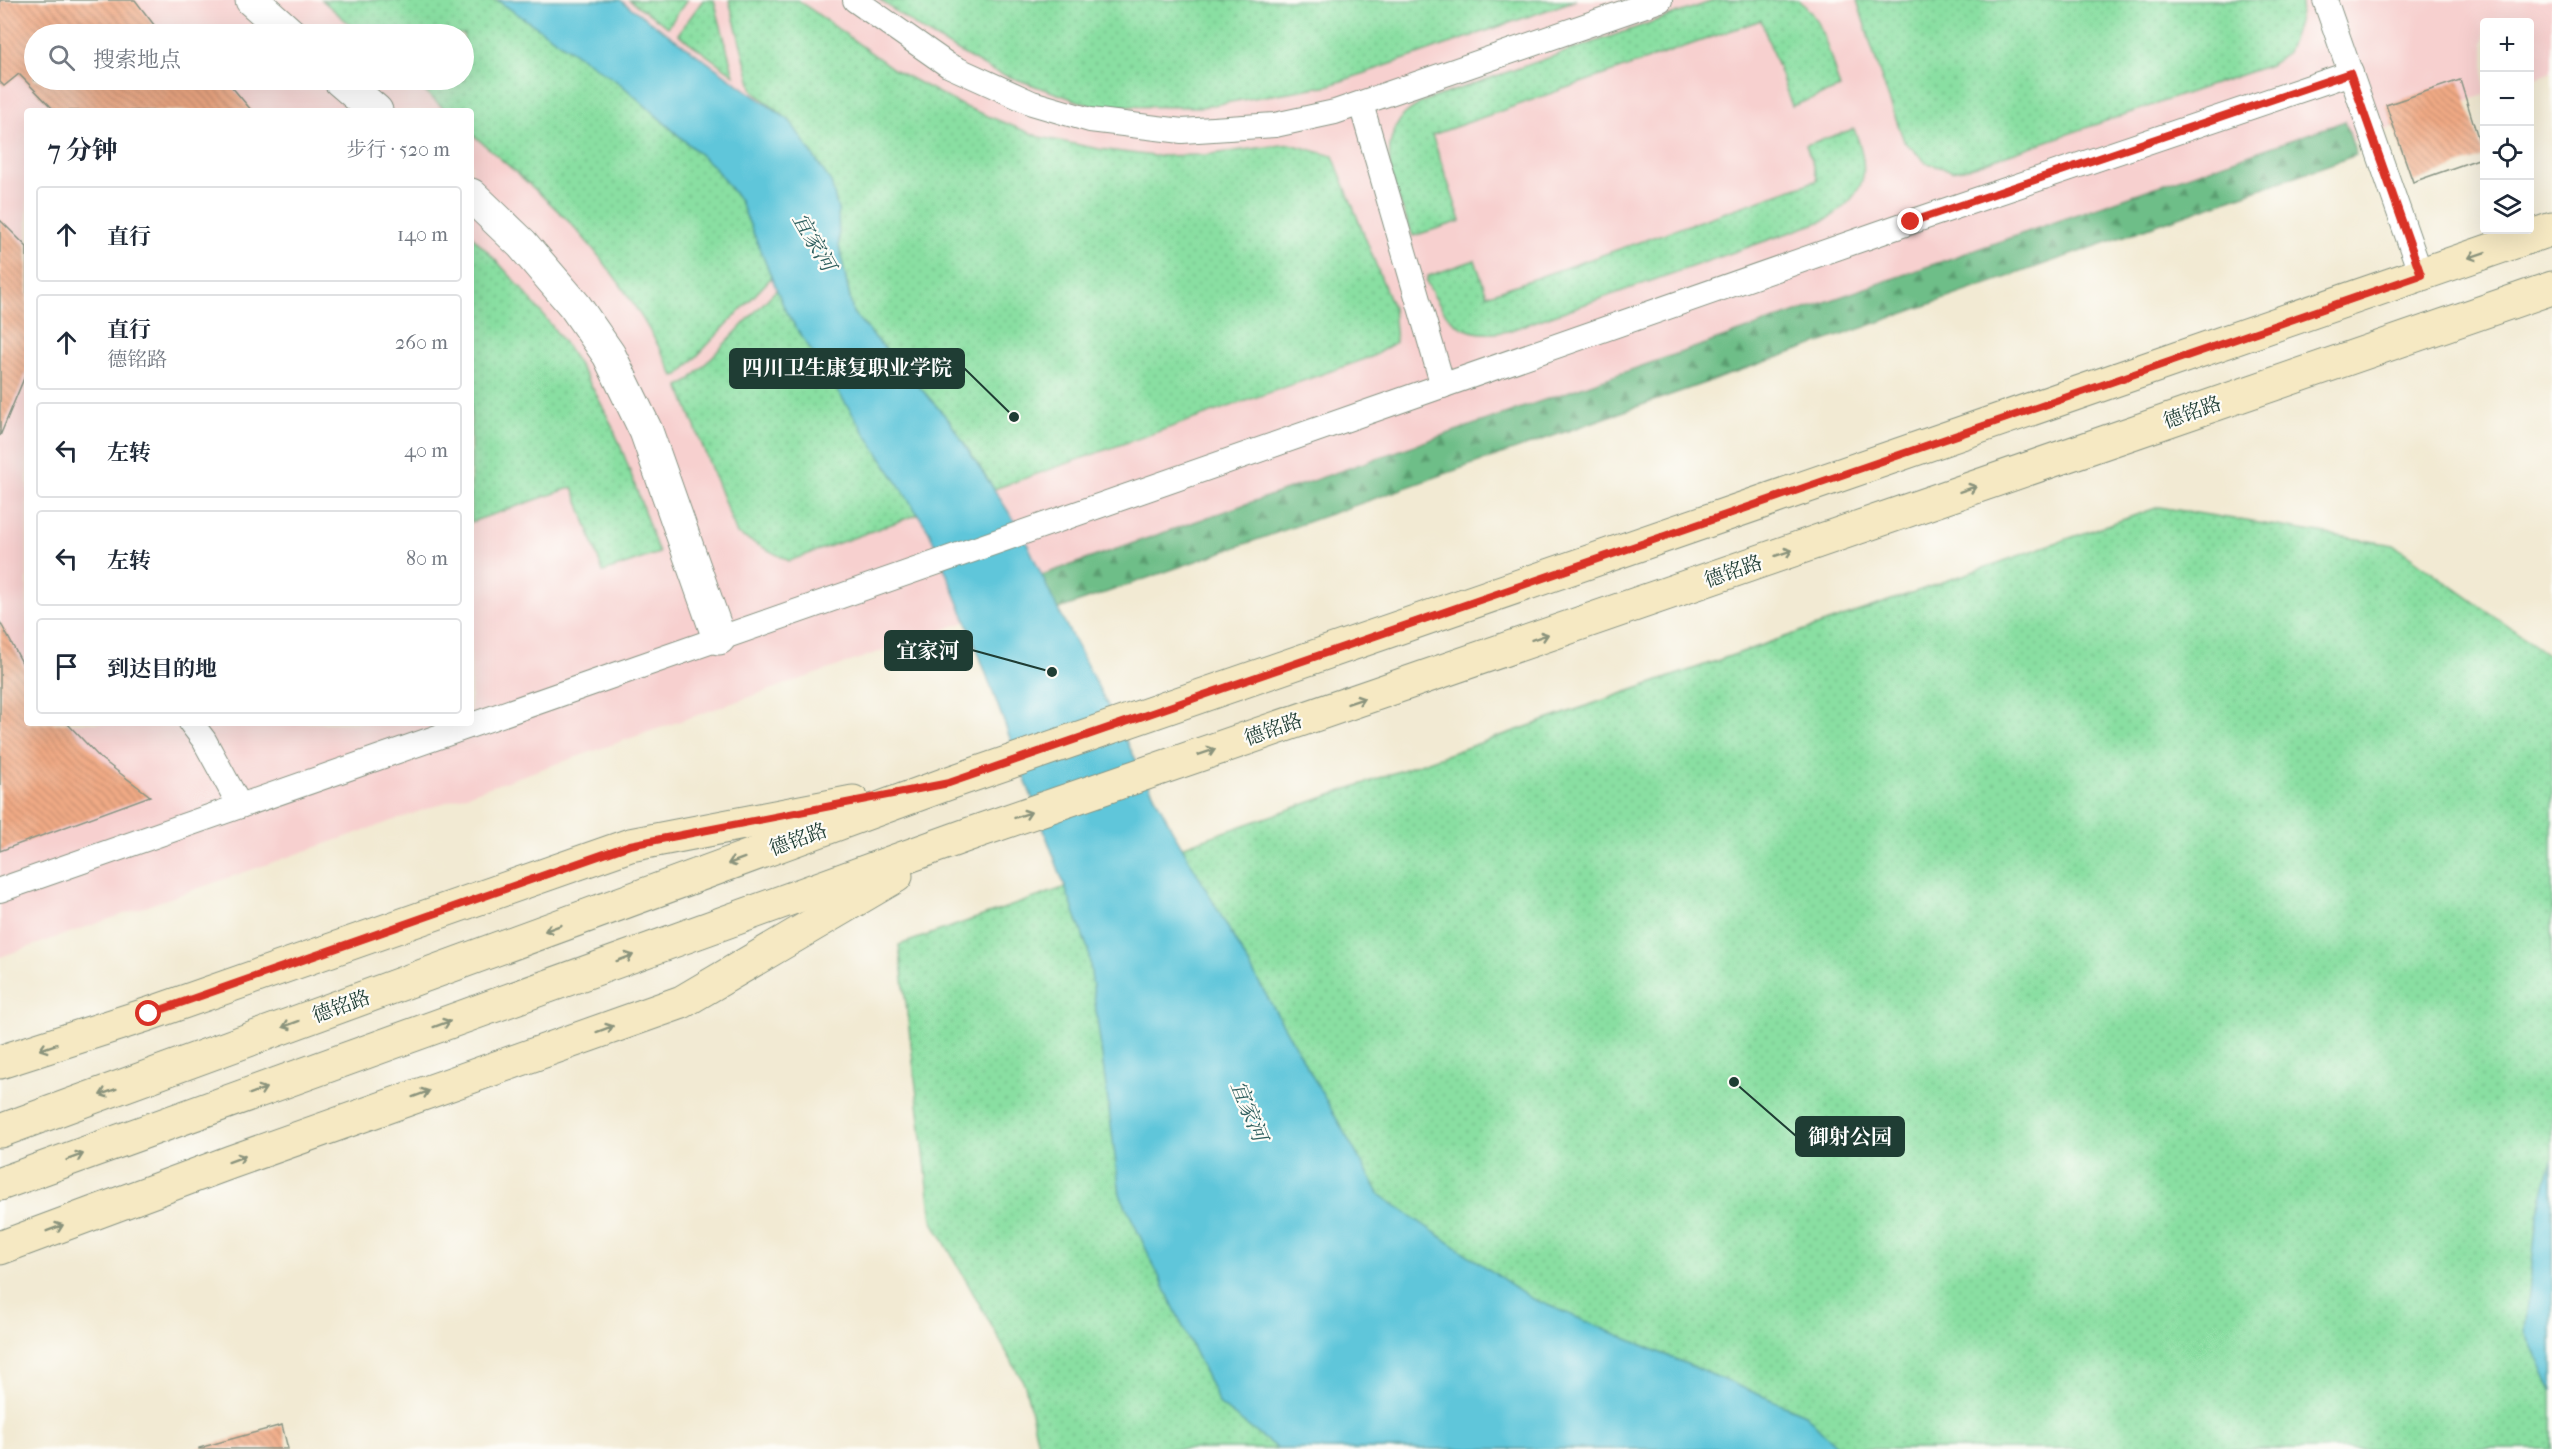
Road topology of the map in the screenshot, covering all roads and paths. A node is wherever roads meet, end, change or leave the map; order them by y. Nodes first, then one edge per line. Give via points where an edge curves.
1 (252, 0) edge
2 (855, 0) edge
3 (1660, 0) edge
4 (2325, 0) edge
5 (279, 24) edge
6 (2350, 73) junction
7 (352, 90) edge
8 (1360, 104) junction
9 (373, 108) edge
10 (474, 198) edge
11 (2552, 230) edge
12 (2421, 275) junction
13 (2552, 288) edge
14 (1443, 386) junction
15 (719, 638) junction
16 (474, 724) edge
17 (193, 726) edge
18 (468, 726) edge
19 (949, 783) junction
20 (240, 806) junction
21 (967, 835) junction
22 (0, 890) edge
23 (0, 1062) edge
24 (0, 1131) edge
25 (0, 1184) edge
26 (0, 1248) edge

1 - 5 street
2 - 8 lane via 975,79 1032,103 1090,120 1151,129 1212,131 1275,125
3 - 8 lane
4 - 6 lane
6 - 12 lane
6 - 14 lane
7 - 9 street
8 - 14 lane
10 - 15 street via 522,244 575,306 609,355 646,431
11 -> 12 street, 德铭路
12 - 19 street, 德铭路
21 -> 13 street, 德铭路
14 - 15 lane
15 - 16 lane
17 - 20 lane
18 - 20 lane
19 -> 23 street via 630,845 149,1014
19 -> 24 street, 德铭路
20 - 22 lane
25 -> 21 street, 德铭路
26 -> 21 street via 682,1002

